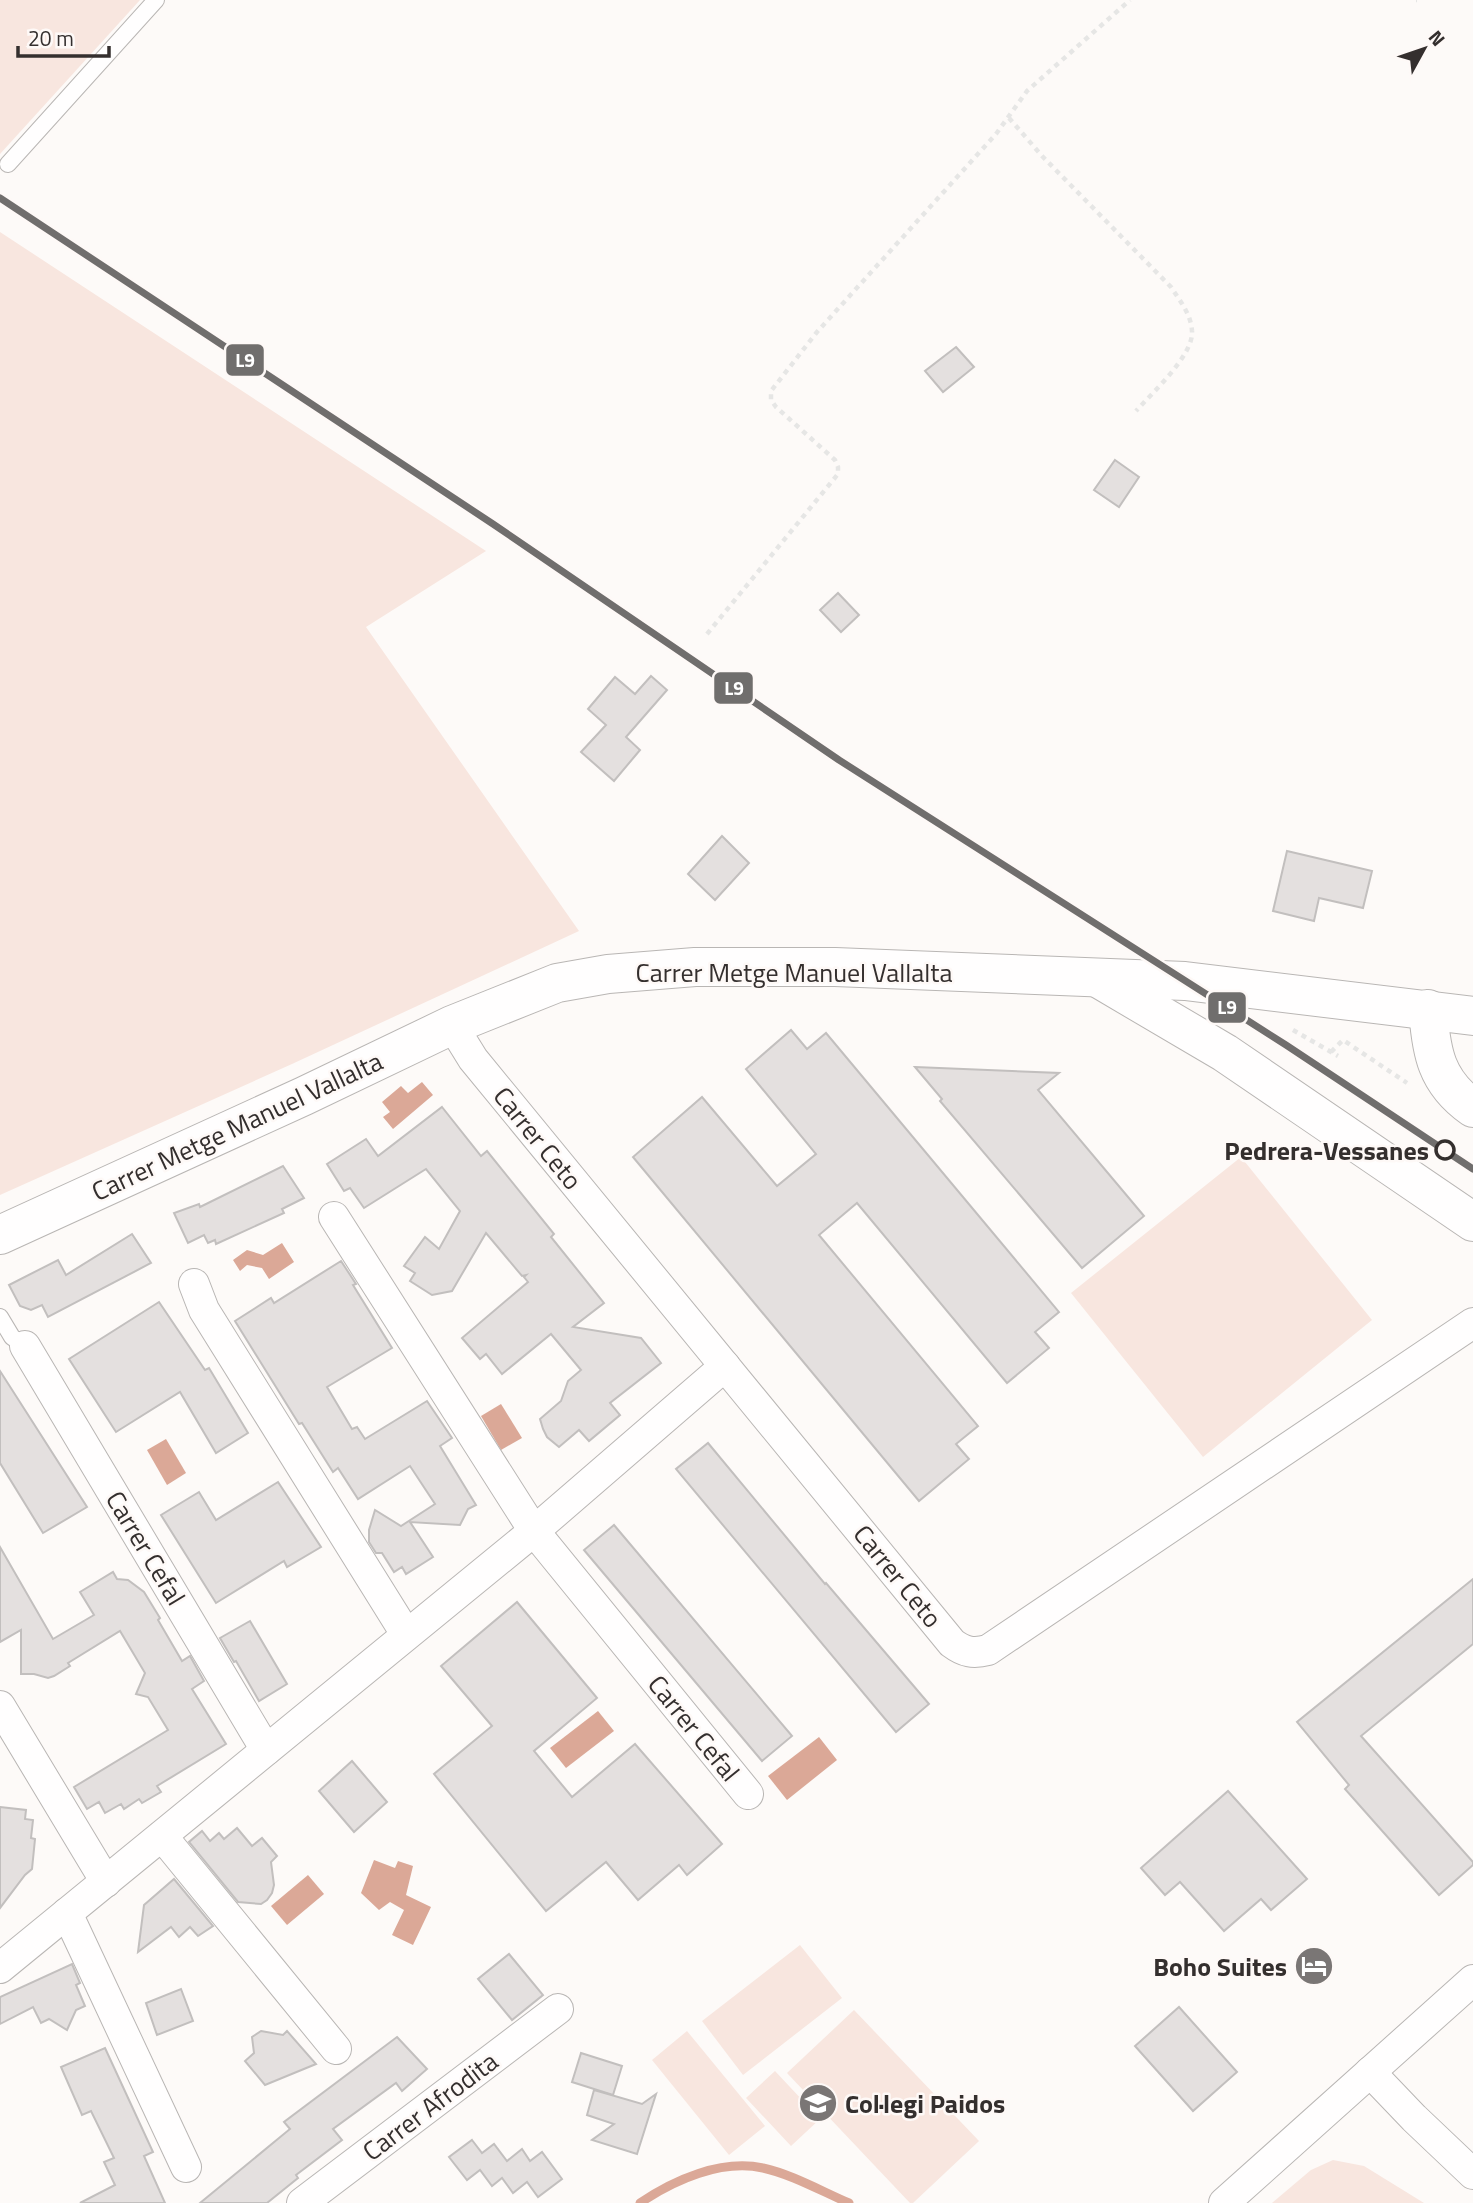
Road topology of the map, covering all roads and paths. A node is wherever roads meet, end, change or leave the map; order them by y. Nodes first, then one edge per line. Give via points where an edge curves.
1 (156, 0) edge
2 (1130, 0) edge
3 (1009, 118) junction
4 (8, 164) dead end
5 (1136, 411) dead end
6 (707, 634) dead end
7 (1099, 979) junction
8 (1429, 1009) junction
9 (1473, 1016) edge
10 (453, 1024) junction
11 (1293, 1030) dead end
12 (1331, 1052) junction
13 (1338, 1056) dead end
14 (1412, 1086) dead end
15 (1473, 1108) edge
16 (334, 1217) dead end
17 (1473, 1222) edge
18 (0, 1235) edge
19 (194, 1284) dead end
20 (0, 1317) edge
21 (1473, 1323) edge
22 (25, 1346) joint
23 (725, 1366) junction
24 (534, 1531) junction
25 (406, 1634) junction
26 (0, 1706) edge
27 (266, 1750) junction
28 (748, 1794) dead end
29 (162, 1836) junction
30 (106, 1882) junction
31 (66, 1913) junction
32 (0, 1968) edge
33 (1473, 1980) edge
34 (558, 2009) dead end
35 (337, 2049) dead end
36 (1370, 2072) junction
37 (186, 2166) dead end
38 (1473, 2174) edge
39 (302, 2203) edge
40 (1224, 2203) edge

1 - 4 lane
2 - 3 path via 1027,91
3 - 5 path via 1171,287 1188,312 1193,334 1188,349
3 - 6 path via 817,332 771,391 776,407 835,460 838,474
7 - 8 street, Carrer Metge Manuel Vallalta via 1185,981
7 - 10 street, Carrer Metge Manuel Vallalta via 835,967 645,970 557,983
7 - 17 street via 1225,1053
8 - 9 street, Carrer Metge Manuel Vallalta
8 - 15 street via 1437,1065 1459,1098
10 - 18 street, Carrer Metge Manuel Vallalta
10 - 23 street, Carrer Ceto via 472,1059
11 - 12 path
12 - 13 path
12 - 14 path via 1343,1040
16 - 24 street, Carrer Cefal
19 - 25 street via 204,1310
20 - 22 lane via 12,1337
21 - 23 street, Carrer Ceto via 980,1652 961,1650 952,1643
22 - 27 street, Carrer Cefal
23 - 24 street
24 - 25 street
24 - 28 street, Carrer Cefal
25 - 27 street
26 - 30 street
27 - 29 street
29 - 30 street
29 - 35 street
30 - 31 street
31 - 32 street
31 - 37 street
33 - 36 street
34 - 39 street, Carrer Afrodita
36 - 38 street
36 - 40 street

